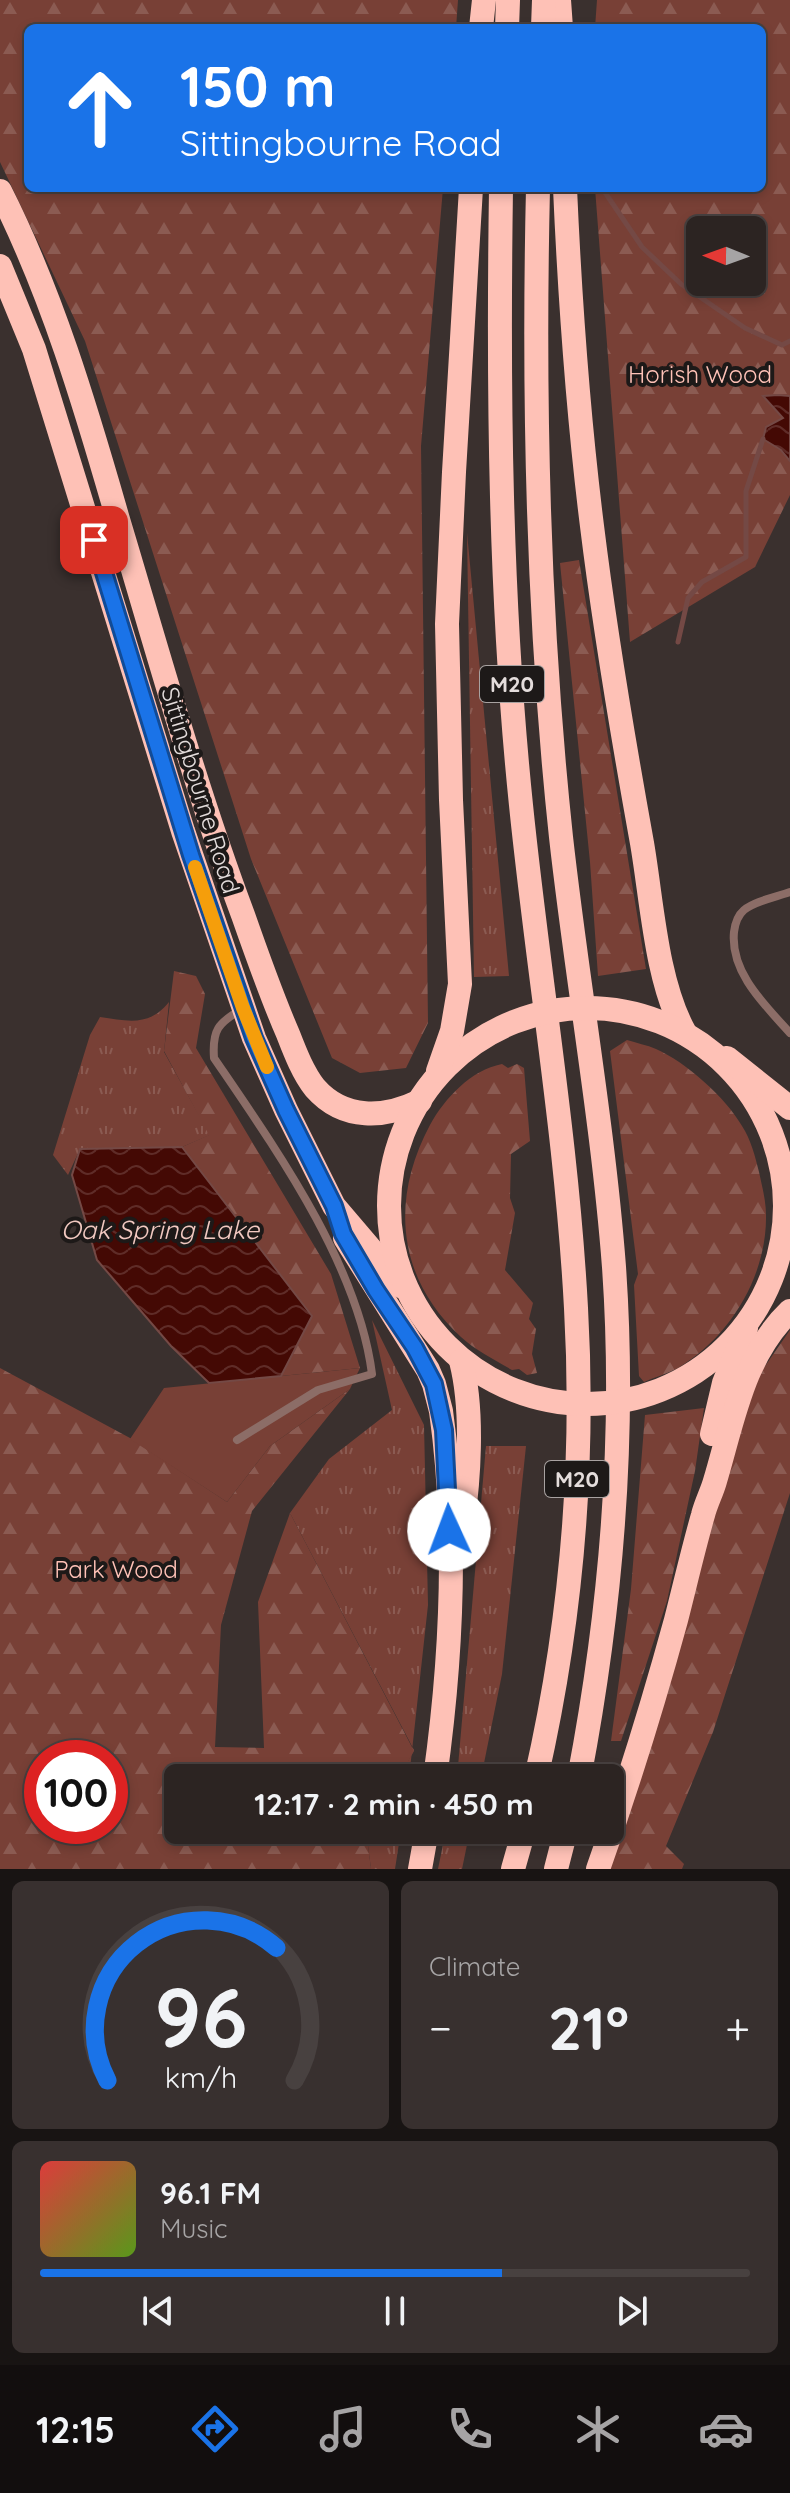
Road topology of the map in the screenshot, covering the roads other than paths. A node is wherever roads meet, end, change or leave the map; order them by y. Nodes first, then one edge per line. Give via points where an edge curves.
1 (484, 0) edge
2 (508, 0) edge
3 (544, 0) edge
4 (559, 0) edge
5 (481, 24) edge
6 (507, 24) edge
7 (543, 24) edge
8 (561, 24) edge
9 (0, 191) edge
10 (471, 192) edge
11 (501, 192) edge
12 (538, 192) edge
13 (565, 192) edge
14 (0, 266) edge
15 (790, 892) edge
16 (243, 1008) junction
17 (684, 1031) junction
18 (790, 1033) edge
19 (711, 1049) junction
20 (427, 1091) junction
21 (790, 1108) edge
22 (334, 1206) junction
23 (790, 1282) edge
24 (766, 1295) junction
25 (413, 1298) junction
26 (790, 1311) edge
27 (749, 1320) junction
28 (461, 1361) junction
29 (237, 1440) dead end
30 (704, 1512) junction
31 (453, 1580) junction
32 (437, 1764) edge
33 (539, 1764) edge
34 (582, 1764) edge
35 (424, 1844) edge
36 (520, 1844) edge
37 (562, 1844) edge
38 (420, 1869) edge
39 (513, 1869) edge
40 (556, 1869) edge
41 (598, 1869) edge

1 - 5 highway
2 - 6 highway
3 - 7 highway
4 - 8 highway
9 - 20 highway, Sittingbourne Road via 58,327 215,840 300,1063 315,1087 349,1110 383,1114 404,1109
10 - 20 highway, M20 via 447,624 460,984 452,1031
11 - 33 highway, M20 via 501,390 520,802 566,1176 578,1370 577,1494 566,1619
12 - 34 highway, M20 via 537,426 548,686 608,1207 617,1339 611,1556
13 - 17 highway via 579,401 605,622 661,957
14 - 16 highway, Sittingbourne Road via 34,349
15 - 18 lane via 747,908 735,922 734,940 749,984
16 - 22 highway, Sittingbourne Road
16 - 29 lane via 220,1023 213,1039 214,1058 285,1162 346,1278 372,1374 318,1390
17 - 19 highway
17 - 20 highway via 653,1017 608,1008 543,1011 486,1034
19 - 21 highway
19 - 24 highway via 758,1115 781,1176 785,1225
20 - 25 highway via 399,1158 394,1205 398,1257
22 - 25 highway, Sittingbourne Road
22 - 31 highway via 343,1234 434,1384 444,1430
23 - 24 highway
24 - 27 highway
25 - 28 highway
26 - 30 highway via 748,1373
27 - 28 highway via 675,1385 647,1397 597,1406 528,1397 495,1384
27 - 30 highway via 717,1407
28 - 31 highway via 468,1409 467,1484
30 - 41 highway
31 - 32 highway
35 - 38 highway
36 - 39 highway
37 - 40 highway

